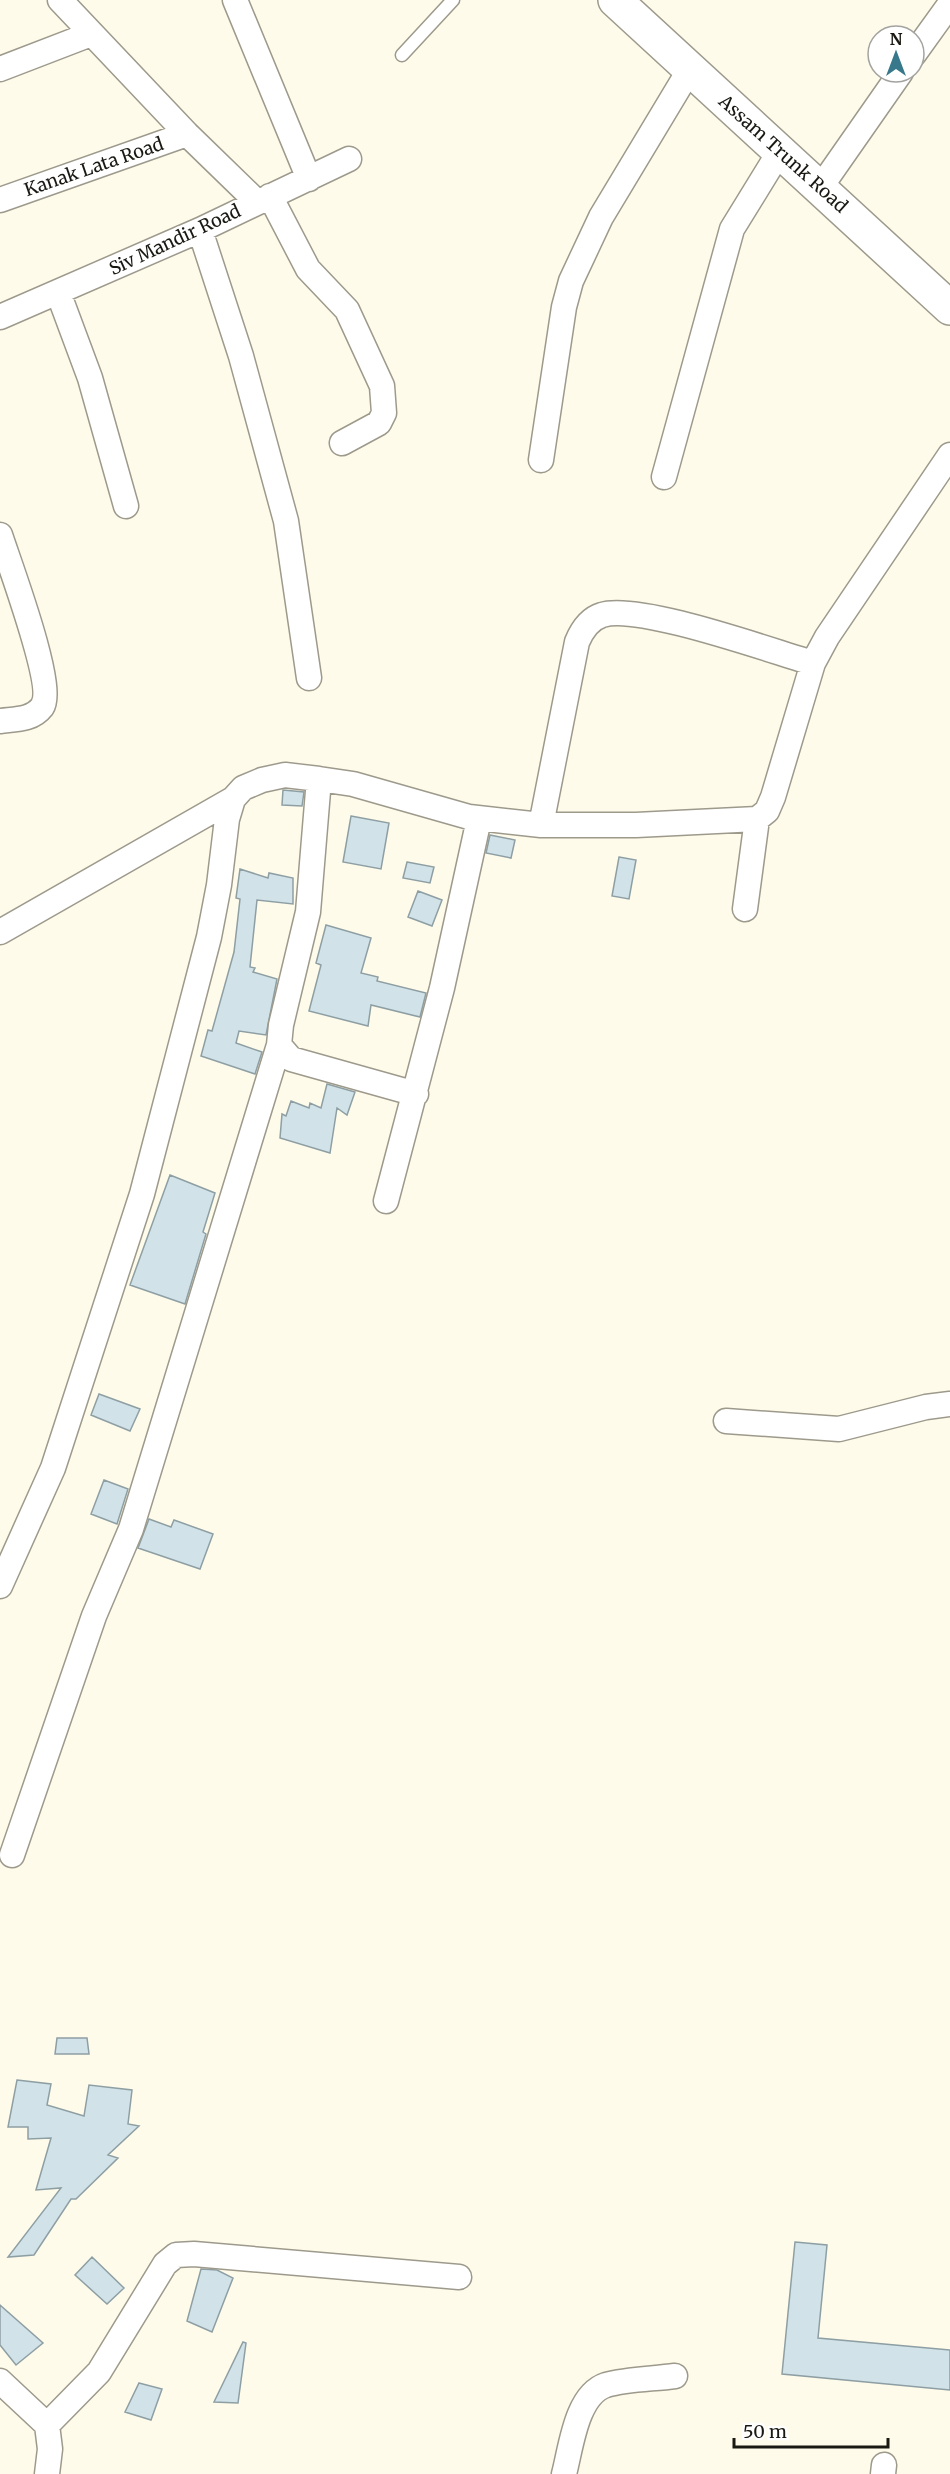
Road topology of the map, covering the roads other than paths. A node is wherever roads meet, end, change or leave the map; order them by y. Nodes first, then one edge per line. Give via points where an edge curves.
1 (60, 0) edge
2 (235, 0) edge
3 (453, 0) edge
4 (615, 0) edge
5 (950, 4) edge
6 (91, 34) junction
7 (926, 37) edge
8 (402, 55) dead end
9 (0, 69) edge
10 (690, 69) junction
11 (893, 84) edge
12 (188, 134) junction
13 (780, 152) junction
14 (349, 159) dead end
15 (309, 179) junction
16 (820, 188) junction
17 (263, 199) junction
18 (0, 200) edge
19 (200, 230) junction
20 (58, 292) junction
21 (950, 308) edge
22 (0, 317) edge
23 (342, 443) dead end
24 (950, 455) edge
25 (541, 460) dead end
26 (664, 477) dead end
27 (126, 506) dead end
28 (0, 534) edge
29 (813, 663) junction
30 (309, 678) dead end
31 (0, 721) edge
32 (319, 779) junction
33 (232, 799) junction
34 (479, 819) junction
35 (757, 819) junction
36 (541, 825) junction
37 (745, 909) dead end
38 (0, 932) edge
39 (279, 1045) junction
40 (416, 1094) junction
41 (386, 1201) dead end
42 (950, 1404) edge
43 (726, 1421) dead end
44 (0, 1586) edge
45 (12, 1855) dead end
46 (459, 2277) dead end
47 (675, 2376) dead end
48 (0, 2381) edge
49 (47, 2426) junction
50 (47, 2474) edge
51 (564, 2474) edge

1 - 6 street
2 - 15 street
3 - 8 lane
4 - 10 main road, Assam Trunk Road
5 - 7 street
6 - 9 street
6 - 12 street
10 - 13 main road, Assam Trunk Road
10 - 25 street via 601,217 571,281
11 - 16 street
12 - 17 street
12 - 18 street, Kanak Lata Road
13 - 16 main road, Assam Trunk Road
13 - 26 street via 732,229
14 - 15 street, Siv Mandir Road
15 - 17 street, Siv Mandir Road
16 - 21 main road, Assam Trunk Road
17 - 19 street, Siv Mandir Road
17 - 23 street via 308,269 346,310 382,386 384,413 379,423
19 - 20 street, Siv Mandir Road
19 - 30 street via 241,356 286,520
20 - 22 street, Siv Mandir Road
20 - 27 street via 90,378
24 - 29 street
28 - 31 street via 42,665 46,694 43,705 32,716
29 - 35 street via 773,796 767,811
29 - 36 street via 652,617 613,613 599,616 582,630 577,642
32 - 33 street via 285,775 262,780 243,788
32 - 34 street via 353,784
32 - 39 street via 308,912
33 - 38 street
33 - 44 street via 209,937 142,1194 53,1468
34 - 36 street
34 - 40 street
35 - 36 street
35 - 37 street
39 - 40 street via 291,1059
39 - 45 street via 131,1528 94,1616
40 - 41 street
42 - 43 street via 839,1428
46 - 49 street via 176,2255 165,2264 99,2372
47 - 51 street via 605,2386 593,2393 583,2408
48 - 49 street
49 - 50 street

